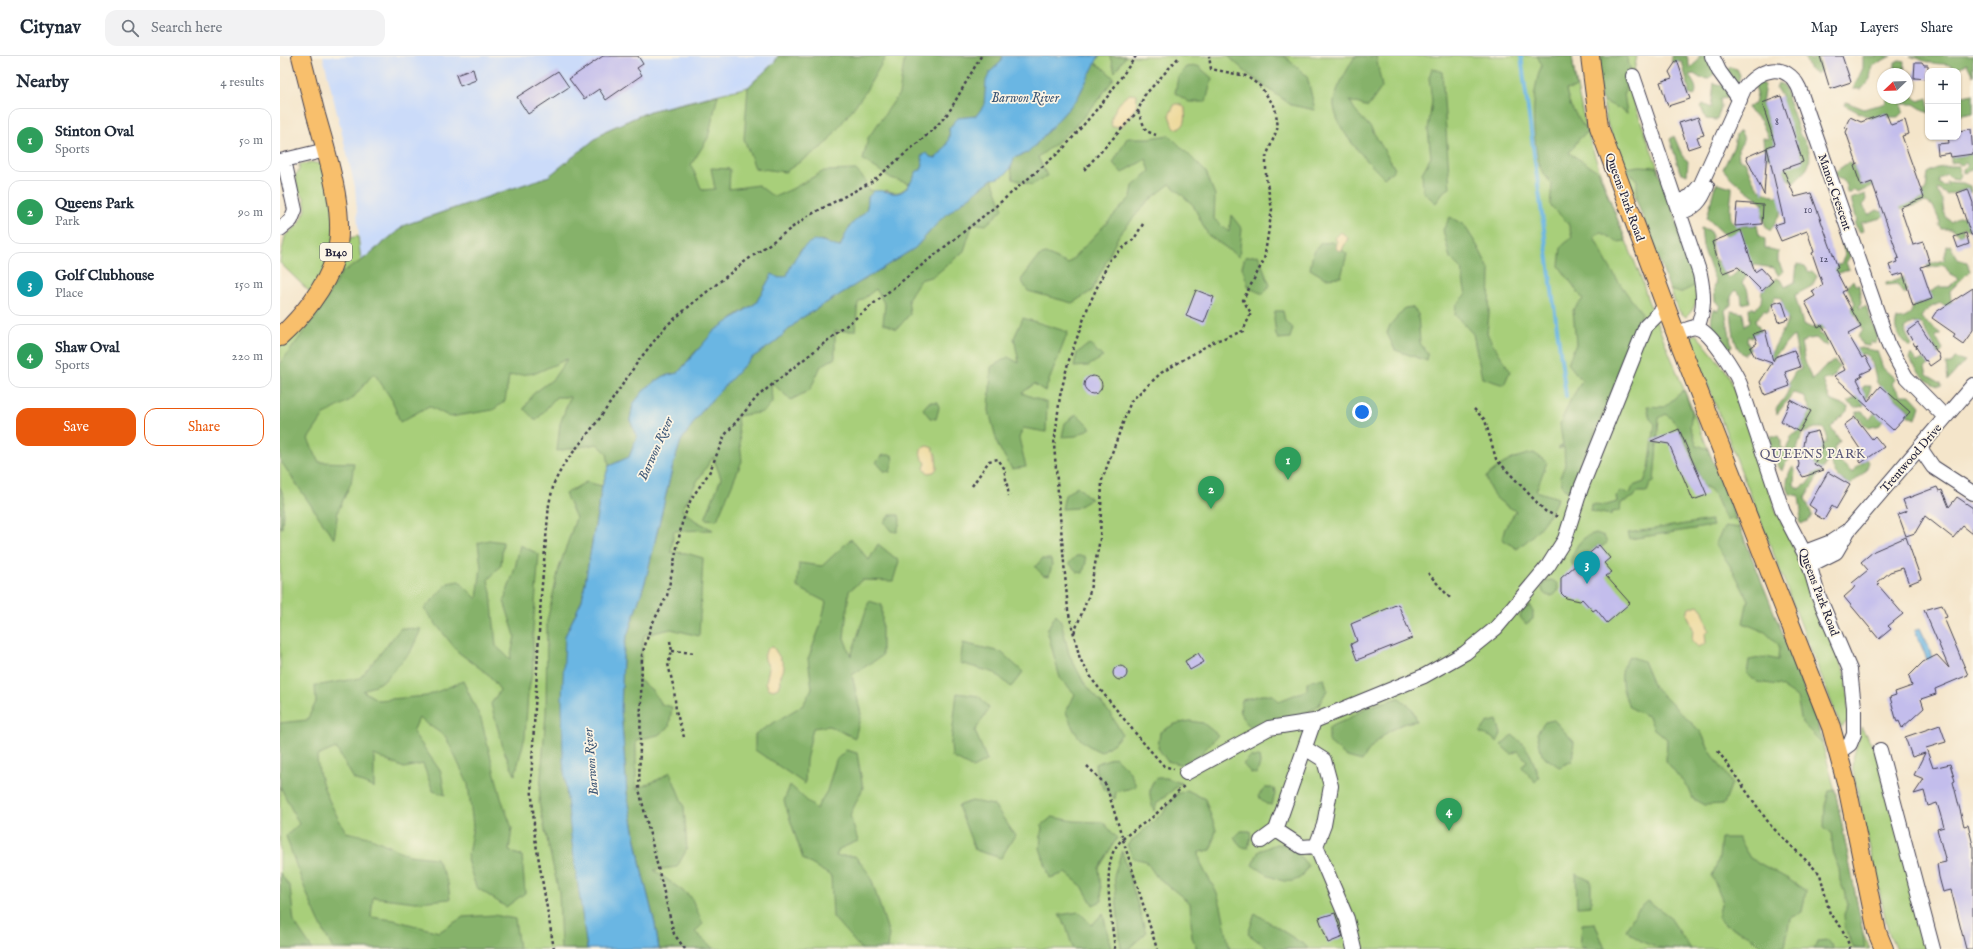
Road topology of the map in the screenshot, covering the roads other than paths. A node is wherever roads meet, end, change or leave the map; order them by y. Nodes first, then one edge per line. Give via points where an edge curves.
1 (301, 56) edge
2 (1590, 56) edge
3 (1712, 56) edge
4 (1633, 76) dead end
5 (1740, 100) junction
6 (326, 150) junction
7 (282, 161) edge
8 (1677, 208) junction
9 (280, 229) edge
10 (1666, 306) junction
11 (1697, 328) junction
12 (1676, 334) junction
13 (280, 337) edge
14 (1973, 385) edge
15 (1946, 417) junction
16 (1920, 448) junction
17 (1973, 493) edge
18 (1808, 559) junction
19 (1314, 721) junction
20 (1305, 748) junction
21 (1880, 750) dead end
22 (1839, 752) junction
23 (1191, 770) road end
24 (1276, 830) junction
25 (1261, 841) dead end
26 (1316, 846) junction
27 (1354, 949) edge
28 (1884, 949) edge
29 (1933, 949) edge

1 - 6 main road, B140
2 - 10 main road, Queens Park Road via 1599,127
3 - 5 street via 1719,71
4 - 8 street
5 - 8 street, Manor Crescent via 1715,157 1704,193
5 - 15 street, Manor Crescent via 1750,81 1765,72 1781,71 1795,80 1888,346 1906,377
6 - 7 street
6 - 13 main road, B140 via 338,209 336,258 324,282
7 - 9 street via 295,210 291,220
8 - 11 street via 1702,284 1703,309
10 - 12 main road, Queens Park Road
10 - 19 street via 1646,326 1584,481 1565,539 1548,566 1496,628 1465,653 1424,676
11 - 12 street
11 - 18 street, Queens Park Road via 1723,355 1735,373 1783,512
12 - 22 main road, Queens Park Road via 1824,705
14 - 15 street, Trentwood Drive
15 - 16 street, Trentwood Drive
16 - 17 street via 1933,467
16 - 18 street, Trentwood Drive via 1848,531 1836,552
18 - 22 street, Queens Park Road via 1818,595 1845,658 1852,682 1855,715 1853,738 1850,744
19 - 20 street
19 - 23 street via 1270,728
20 - 24 street
20 - 26 street via 1324,760 1331,786 1324,825
21 - 29 street
22 - 28 main road, Queens Park Road via 1877,932
24 - 25 street
24 - 26 street via 1302,847
26 - 27 street via 1347,919

